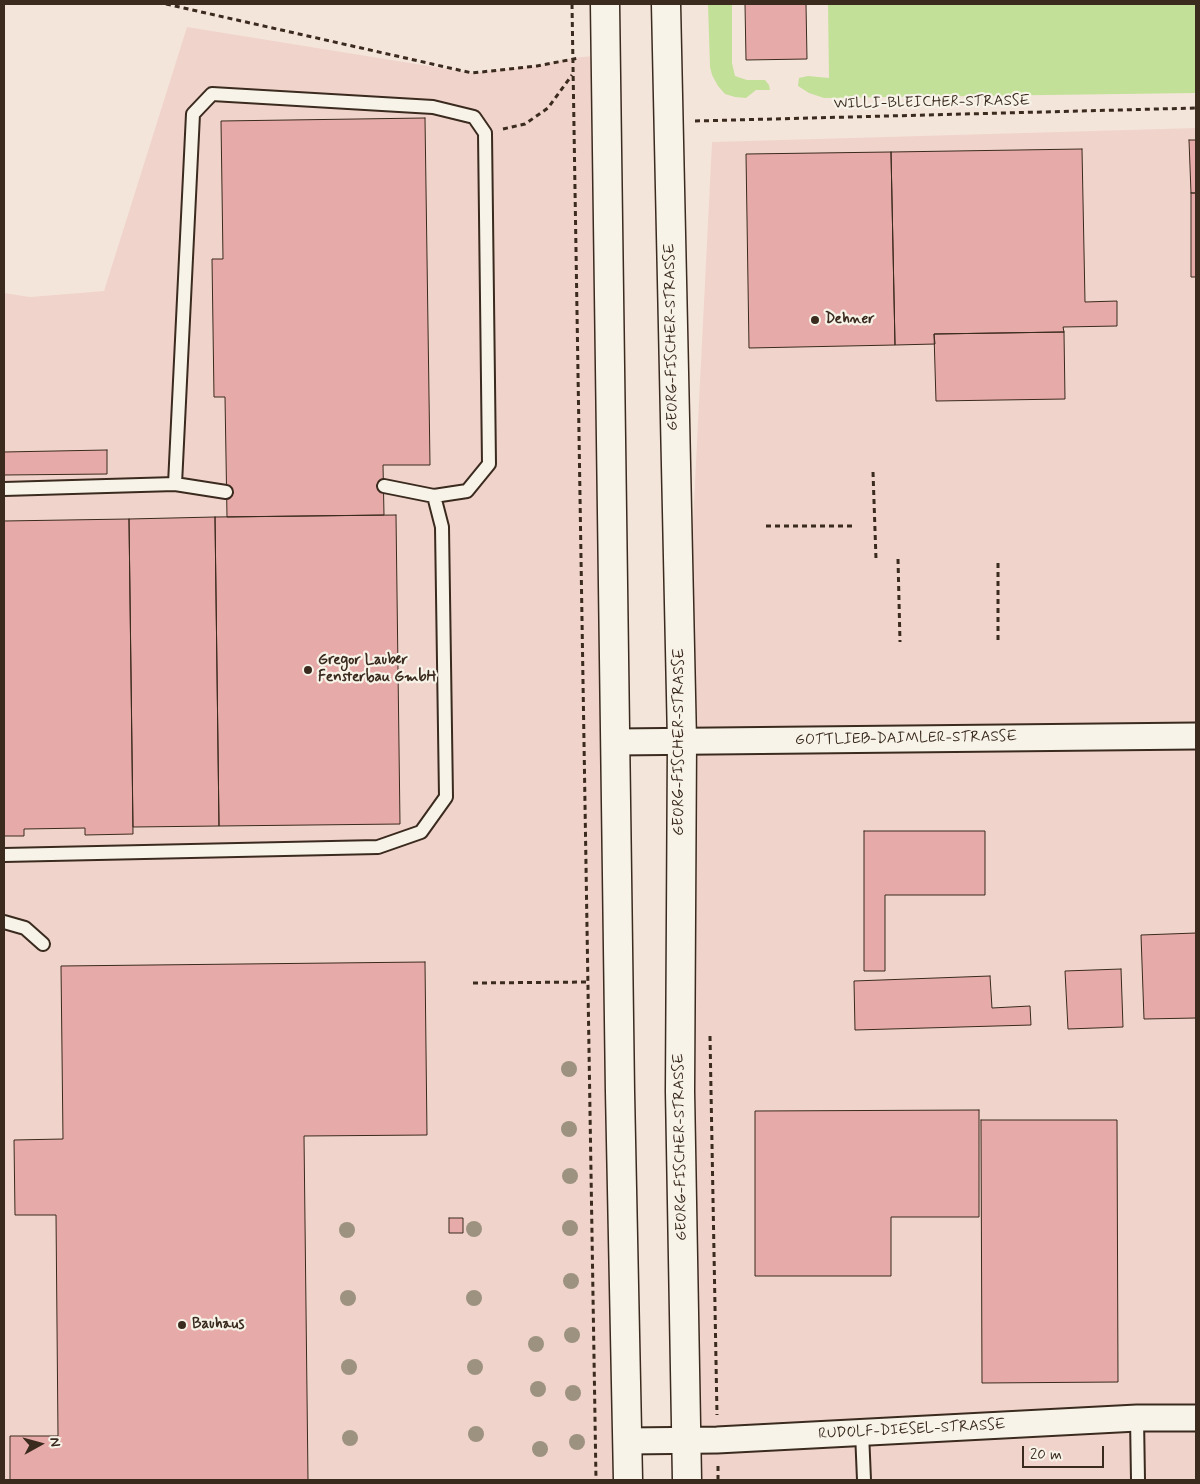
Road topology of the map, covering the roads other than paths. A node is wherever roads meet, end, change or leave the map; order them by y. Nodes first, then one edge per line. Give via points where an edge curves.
1 (604, 4) edge
2 (666, 4) edge
3 (175, 484) junction
4 (384, 486) dead end
5 (4, 489) edge
6 (226, 492) dead end
7 (434, 496) junction
8 (1196, 736) edge
9 (616, 742) junction
10 (682, 742) junction
11 (4, 855) edge
12 (4, 922) edge
13 (43, 944) dead end
14 (1137, 1418) junction
15 (1196, 1418) edge
16 (862, 1432) junction
17 (687, 1440) junction
18 (627, 1441) junction
19 (628, 1480) edge
20 (688, 1480) edge
21 (864, 1480) edge
22 (1138, 1480) edge

1 - 9 main road
2 - 10 main road, GEORG-FISCHER-STRASSE
3 - 5 lane
3 - 6 lane
3 - 7 lane via 193,114 212,94 433,107 474,117 485,132 489,464 467,492
4 - 7 lane
7 - 11 lane via 442,527 446,797 421,832 378,848
8 - 10 street, GOTTLIEB-DAIMLER-STRASSE
9 - 10 street, GOTTLIEB-DAIMLER-STRASSE
9 - 18 main road
10 - 17 main road, GEORG-FISCHER-STRASSE via 680,1091
12 - 13 lane via 25,928
14 - 15 street, RUDOLF-DIESEL-STRASSE
14 - 16 street, RUDOLF-DIESEL-STRASSE
14 - 22 lane
16 - 17 street, RUDOLF-DIESEL-STRASSE
16 - 21 lane
17 - 18 street, RUDOLF-DIESEL-STRASSE
17 - 20 main road, GEORG-FISCHER-STRASSE
18 - 19 main road

